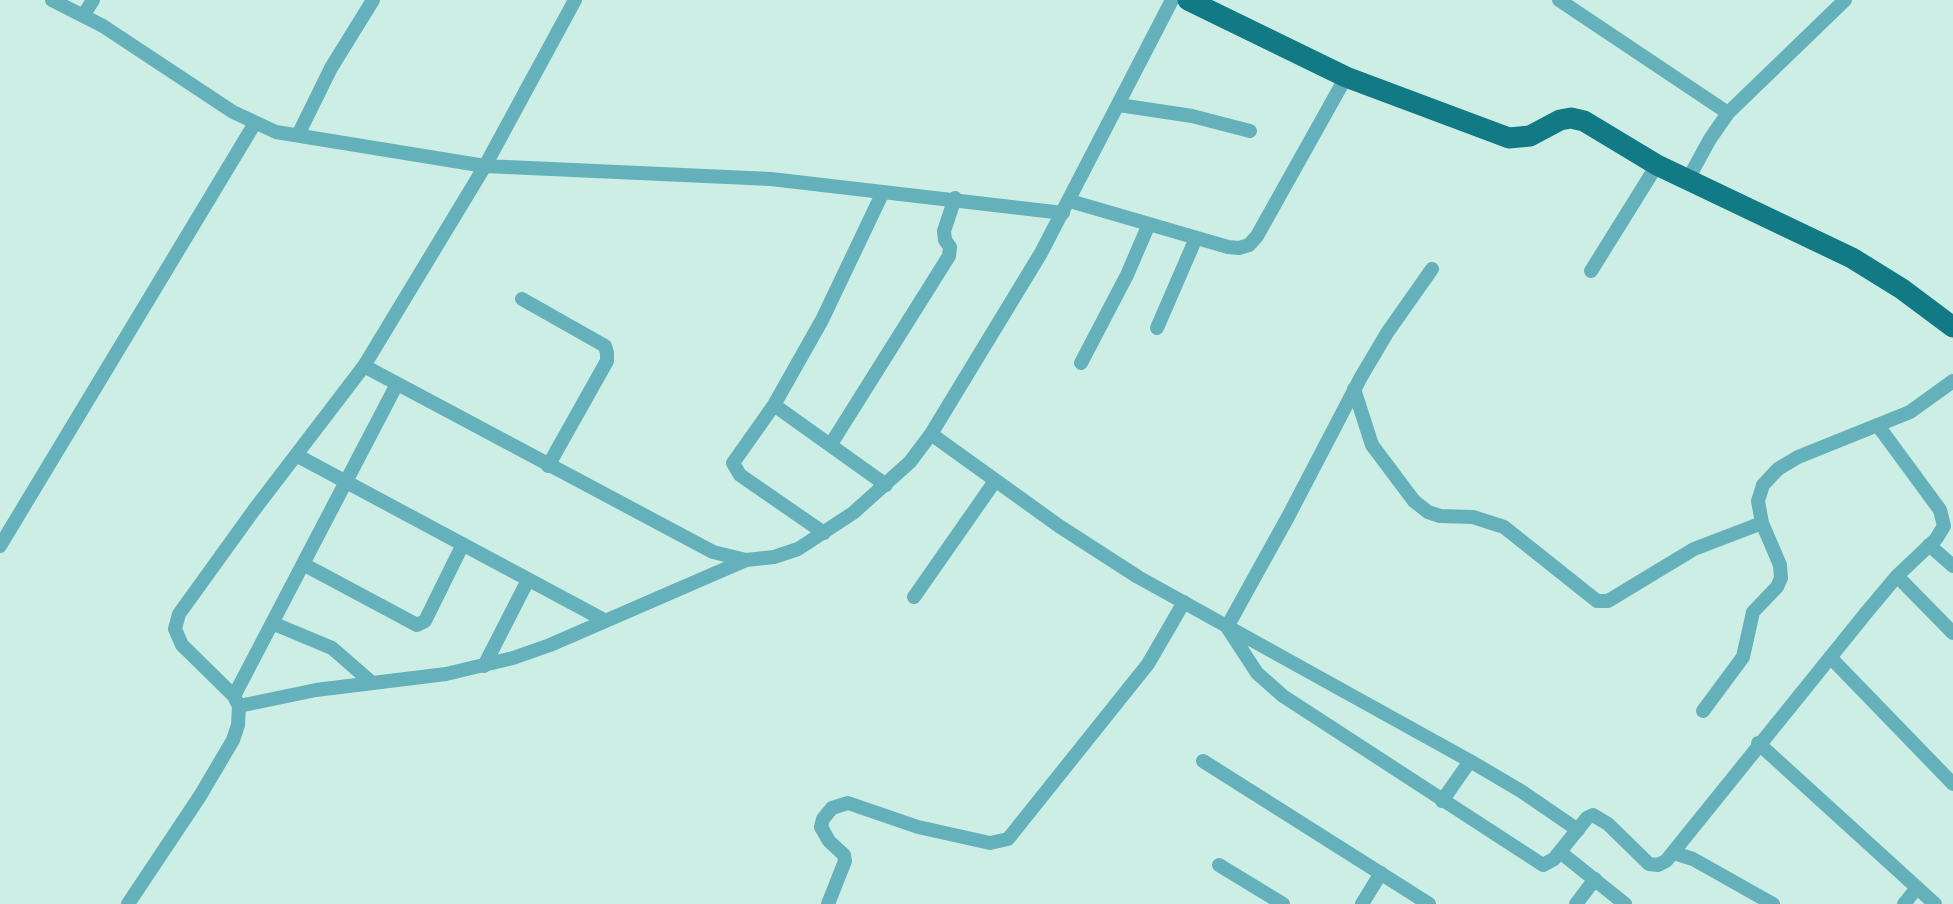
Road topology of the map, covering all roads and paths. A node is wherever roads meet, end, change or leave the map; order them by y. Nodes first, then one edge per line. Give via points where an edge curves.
1 (52, 0) edge
2 (93, 0) edge
3 (373, 0) edge
4 (575, 0) edge
5 (1172, 0) edge
6 (1188, 0) edge
7 (1559, 0) edge
8 (1845, 0) edge
9 (83, 16) junction
10 (1346, 77) junction
11 (1119, 105) junction
12 (1728, 113) junction
13 (255, 123) junction
14 (1250, 131) dead end
15 (298, 135) junction
16 (1657, 165) junction
17 (485, 166) junction
18 (1687, 181) junction
19 (883, 192) junction
20 (955, 198) junction
21 (1066, 207) junction
22 (1149, 224) junction
23 (1196, 238) junction
24 (1432, 269) dead end
25 (1591, 270) dead end
26 (522, 299) dead end
27 (1953, 327) edge
28 (1157, 328) dead end
29 (1081, 363) dead end
30 (364, 366) junction
31 (1953, 381) edge
32 (397, 384) junction
33 (1354, 389) junction
34 (774, 405) junction
35 (1878, 427) junction
36 (931, 434) junction
37 (831, 444) junction
38 (296, 455) junction
39 (548, 466) junction
40 (995, 481) junction
41 (346, 483) junction
42 (886, 484) junction
43 (1762, 523) junction
44 (824, 533) junction
45 (463, 544) junction
46 (1929, 545) junction
47 (0, 546) edge
48 (746, 560) junction
49 (303, 564) junction
50 (1953, 566) edge
51 (1897, 576) junction
52 (528, 580) junction
53 (914, 597) dead end
54 (1184, 602) junction
55 (604, 620) junction
56 (272, 623) junction
57 (1227, 627) junction
58 (1953, 633) edge
59 (1830, 657) junction
60 (484, 666) junction
61 (371, 682) junction
62 (236, 701) junction
63 (1703, 711) dead end
64 (1758, 743) junction
65 (1203, 761) dead end
66 (1470, 761) junction
67 (1953, 784) edge
68 (1442, 801) junction
69 (1578, 830) junction
70 (1560, 852) junction
71 (1674, 853) junction
72 (1219, 865) dead end
73 (1381, 873) junction
74 (1595, 879) junction
75 (1916, 889) junction
76 (128, 904) edge
77 (828, 904) edge
78 (1283, 904) edge
79 (1362, 904) edge
80 (1429, 904) edge
81 (1576, 904) edge
82 (1625, 904) edge
83 (1773, 904) edge
84 (1904, 904) edge
85 (1935, 904) edge

1 - 9 street
2 - 9 street
3 - 15 street
4 - 17 street
5 - 11 street
6 - 10 main road
7 - 12 street
8 - 12 street
9 - 13 street
10 - 16 main road via 1509,138 1530,136 1560,120 1584,121
10 - 23 street via 1257,236 1239,248
11 - 14 street via 1192,116
11 - 21 street
12 - 18 street
13 - 15 street via 276,132
13 - 47 street
15 - 17 street
16 - 18 main road
16 - 25 street
17 - 19 street via 771,179
17 - 30 street
18 - 27 main road via 1852,258
19 - 20 street
19 - 34 street via 842,281
20 - 21 street
20 - 37 street via 944,235 950,247 949,256
21 - 22 street
21 - 36 street
22 - 23 street
22 - 29 street
23 - 28 street
24 - 33 street
26 - 39 street via 598,342 607,353 607,361
30 - 32 street
30 - 38 street
31 - 35 street via 1910,412
32 - 39 street
32 - 41 street
33 - 43 street via 1372,445 1414,501 1440,516 1473,517 1504,527 1597,601 1608,601 1694,549
33 - 57 street
34 - 37 street
34 - 44 street via 735,457 735,468
35 - 43 street via 1825,445 1778,469 1763,485 1758,501
35 - 46 street via 1940,510 1944,526
36 - 40 street
36 - 42 street
37 - 42 street
38 - 41 street
38 - 62 street via 179,614 175,629 182,645
39 - 48 street via 713,552
40 - 53 street
40 - 54 street via 1069,532
41 - 45 street
41 - 49 street
42 - 44 street
43 - 63 street via 1780,565 1781,578 1754,612 1743,657
44 - 48 street via 790,552
45 - 49 street via 425,621 417,625
45 - 52 street
46 - 50 street
46 - 51 street
48 - 55 street
49 - 56 street
51 - 58 street
51 - 59 street
52 - 55 street
52 - 60 street
54 - 57 street
54 - 77 street via 1148,664 1008,839 990,843 918,827 848,803 832,808 821,827 845,861
55 - 60 street via 550,645
56 - 61 street via 332,648
56 - 62 street
57 - 66 street
57 - 68 street via 1257,673 1283,696
59 - 64 street
59 - 67 street
60 - 61 street
61 - 62 street
62 - 76 street via 238,725 233,740
64 - 71 street
64 - 75 street
65 - 73 street
66 - 68 street
66 - 69 street
68 - 70 street via 1537,862 1549,864
69 - 70 street
69 - 71 street via 1593,815 1608,824 1649,864 1658,865
70 - 74 street
71 - 83 street via 1693,859
72 - 78 street
73 - 79 street
73 - 80 street
74 - 81 street
74 - 82 street
75 - 84 street
75 - 85 street

